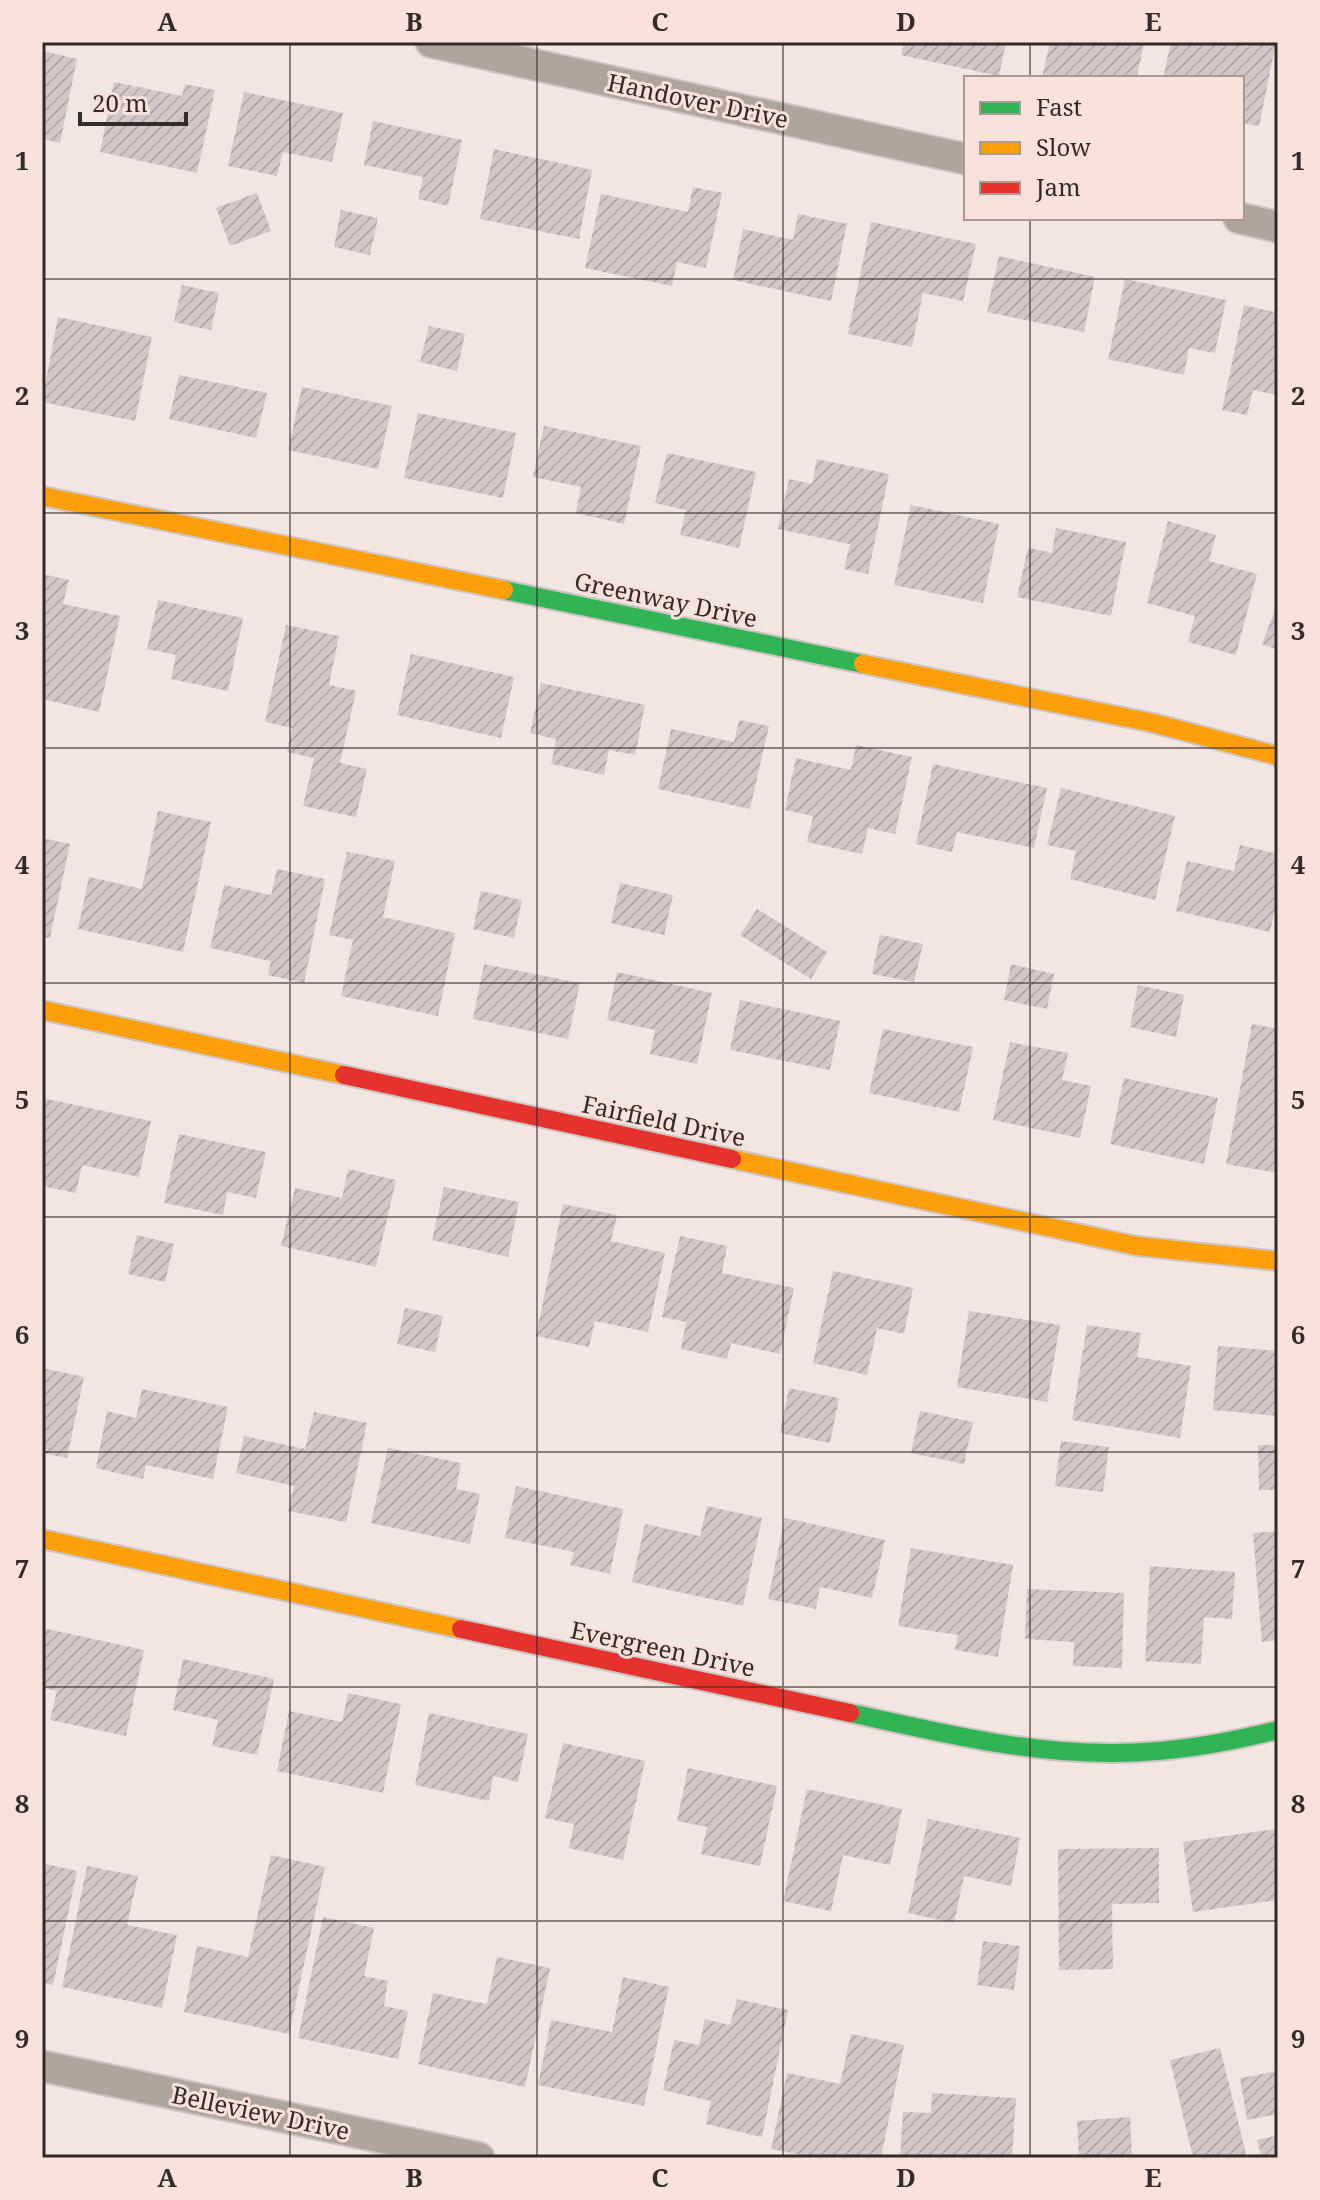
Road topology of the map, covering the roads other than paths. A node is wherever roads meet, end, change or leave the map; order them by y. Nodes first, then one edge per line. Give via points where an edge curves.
1 (431, 42) edge
2 (964, 159) edge
3 (1244, 219) edge
4 (1278, 227) edge
5 (42, 496) edge
6 (1278, 756) edge
7 (42, 1010) edge
8 (1278, 1261) edge
9 (42, 1539) edge
10 (1278, 1730) edge
11 (42, 2066) edge
12 (479, 2158) edge

1 - 2 street, Handover Drive
3 - 4 street
5 - 6 street, Greenway Drive via 1153,723
7 - 8 street, Fairfield Drive via 1137,1246
9 - 10 street, Evergreen Drive via 984,1742 1088,1753 1154,1753
11 - 12 street, Belleview Drive

